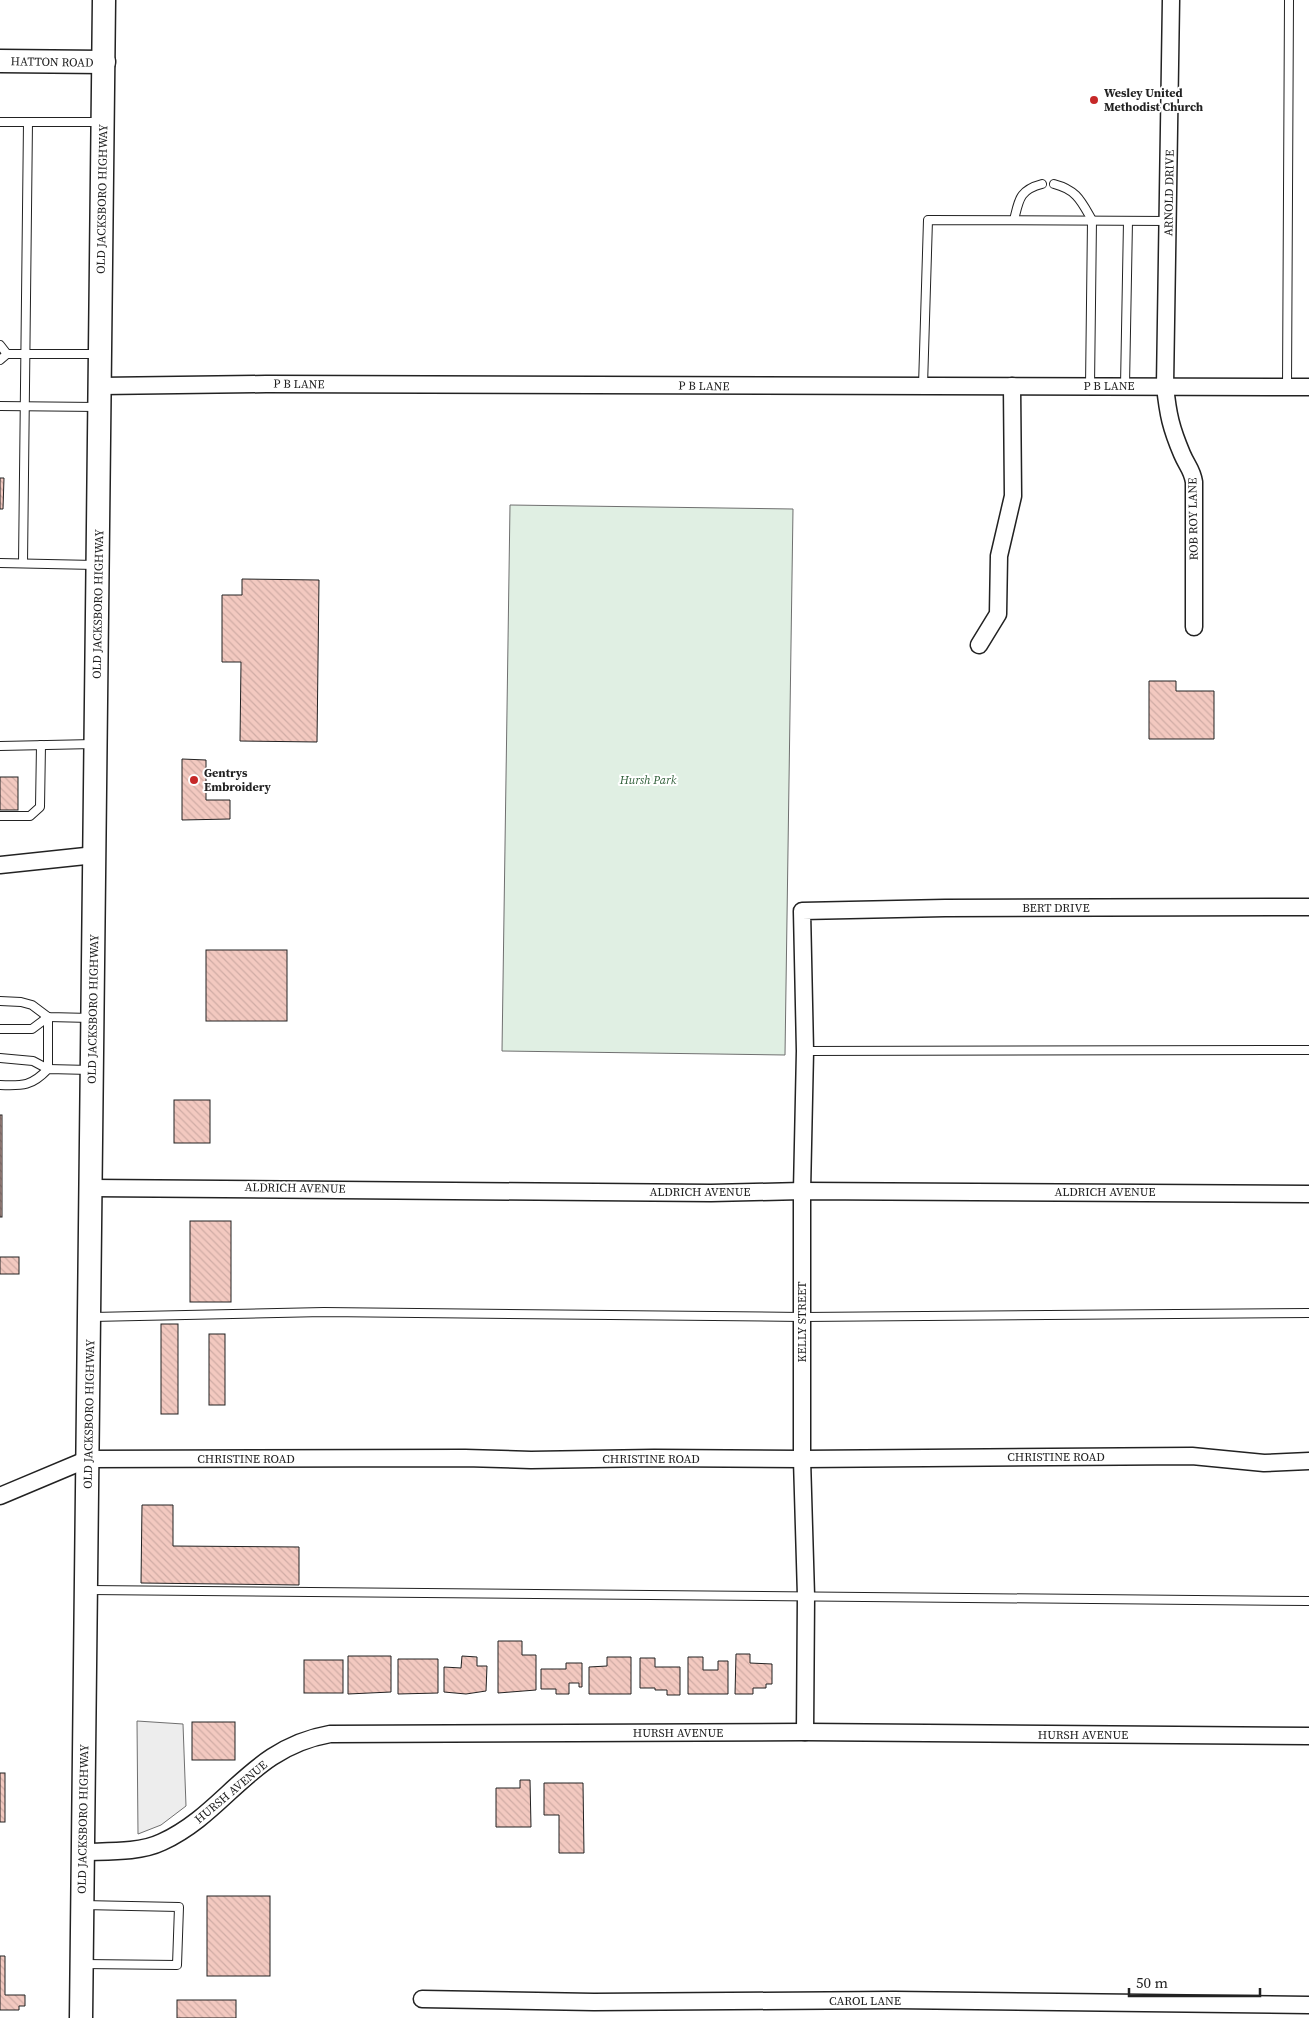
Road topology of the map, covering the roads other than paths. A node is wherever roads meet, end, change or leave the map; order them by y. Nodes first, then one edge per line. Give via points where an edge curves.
1 (104, 0) edge
2 (1171, 0) edge
3 (1289, 0) edge
4 (0, 61) edge
5 (104, 62) junction
6 (0, 122) edge
7 (28, 122) junction
8 (103, 122) junction
9 (1042, 184) dead end
10 (1054, 184) dead end
11 (1014, 220) junction
12 (1092, 220) junction
13 (1128, 221) junction
14 (1169, 221) junction
15 (0, 345) edge
16 (8, 354) junction
17 (26, 354) junction
18 (100, 354) junction
19 (0, 360) edge
20 (923, 386) junction
21 (1012, 386) junction
22 (1090, 386) junction
23 (1125, 386) junction
24 (1165, 386) junction
25 (1287, 387) junction
26 (1309, 387) edge
27 (100, 396) junction
28 (0, 406) edge
29 (26, 406) junction
30 (0, 563) edge
31 (24, 564) junction
32 (98, 566) junction
33 (1194, 627) dead end
34 (980, 645) dead end
35 (96, 744) junction
36 (42, 745) junction
37 (0, 746) edge
38 (0, 816) edge
39 (95, 855) junction
40 (0, 865) edge
41 (1309, 907) edge
42 (802, 911) joint
43 (0, 1001) edge
44 (48, 1017) junction
45 (93, 1018) junction
46 (0, 1029) edge
47 (1309, 1050) edge
48 (805, 1051) junction
49 (0, 1058) edge
50 (48, 1069) junction
51 (92, 1070) junction
52 (0, 1085) edge
53 (91, 1188) junction
54 (802, 1191) junction
55 (1309, 1194) edge
56 (1309, 1313) edge
57 (90, 1317) junction
58 (802, 1317) junction
59 (88, 1459) junction
60 (802, 1459) junction
61 (1309, 1462) edge
62 (0, 1496) edge
63 (87, 1590) junction
64 (806, 1596) junction
65 (1309, 1600) edge
66 (805, 1732) junction
67 (1309, 1736) edge
68 (82, 1852) junction
69 (82, 1905) junction
70 (81, 1964) junction
71 (422, 1999) dead end
72 (1309, 2005) edge
73 (594, 2010) edge
74 (81, 2018) edge

1 - 5 main road, OLD JACKSBORO HIGHWAY
2 - 14 street, ARNOLD DRIVE
3 - 25 lane
4 - 5 main road, HATTON ROAD
5 - 8 main road, OLD JACKSBORO HIGHWAY
6 - 7 lane
7 - 8 lane
7 - 17 lane
8 - 18 main road, OLD JACKSBORO HIGHWAY
9 - 11 lane via 1029,187 1019,198
10 - 12 lane via 1069,188
11 - 12 lane
11 - 20 lane via 928,220
12 - 13 lane
12 - 22 lane
13 - 14 lane
13 - 23 lane
14 - 24 street, ARNOLD DRIVE
15 - 16 lane
16 - 17 lane
16 - 19 lane
17 - 18 lane
17 - 29 lane
18 - 27 main road, OLD JACKSBORO HIGHWAY
20 - 21 street, P B LANE
20 - 27 street, P B LANE via 266,384
21 - 22 street, P B LANE
21 - 34 street via 1013,496 999,556 998,614
22 - 23 street, P B LANE
23 - 24 street, P B LANE
24 - 25 street, P B LANE
24 - 33 street, ROB ROY LANE via 1168,418 1192,468 1194,482
25 - 26 street, P B LANE
27 - 29 lane
27 - 32 main road, OLD JACKSBORO HIGHWAY
28 - 29 lane
29 - 31 lane
30 - 31 lane
31 - 32 lane
32 - 35 main road, OLD JACKSBORO HIGHWAY
35 - 36 lane
35 - 39 main road, OLD JACKSBORO HIGHWAY
36 - 37 lane
36 - 38 lane via 40,807 30,816
39 - 40 street
39 - 45 main road, OLD JACKSBORO HIGHWAY
41 - 42 street, BERT DRIVE
42 - 48 street, KELLY STREET
43 - 44 lane via 32,1005
44 - 45 lane
44 - 46 lane via 32,1029
44 - 50 lane
45 - 51 main road, OLD JACKSBORO HIGHWAY
47 - 48 lane
48 - 54 street, KELLY STREET
49 - 50 lane via 33,1061
50 - 51 lane
50 - 52 lane via 37,1081 21,1086
51 - 53 main road, OLD JACKSBORO HIGHWAY
53 - 54 street, ALDRICH AVENUE
53 - 57 main road, OLD JACKSBORO HIGHWAY
54 - 55 street, ALDRICH AVENUE
54 - 58 street, KELLY STREET
56 - 58 lane
57 - 58 lane via 324,1312
57 - 59 main road, OLD JACKSBORO HIGHWAY
58 - 60 street, KELLY STREET
59 - 60 street, CHRISTINE ROAD
59 - 62 street, CHRISTINE ROAD
59 - 63 main road, OLD JACKSBORO HIGHWAY
60 - 61 street, CHRISTINE ROAD via 1192,1456 1264,1463
60 - 64 street, KELLY STREET
63 - 64 lane
63 - 68 main road, OLD JACKSBORO HIGHWAY
64 - 65 lane
64 - 66 street, KELLY STREET
66 - 67 street, HURSH AVENUE
66 - 68 street, HURSH AVENUE via 330,1734 286,1747 250,1772 188,1828 161,1843 126,1850
68 - 69 main road, OLD JACKSBORO HIGHWAY
69 - 70 main road, OLD JACKSBORO HIGHWAY
69 - 70 lane via 179,1907 178,1966
70 - 74 main road, OLD JACKSBORO HIGHWAY
71 - 73 street, CAROL LANE
72 - 73 street, CAROL LANE via 894,2000

